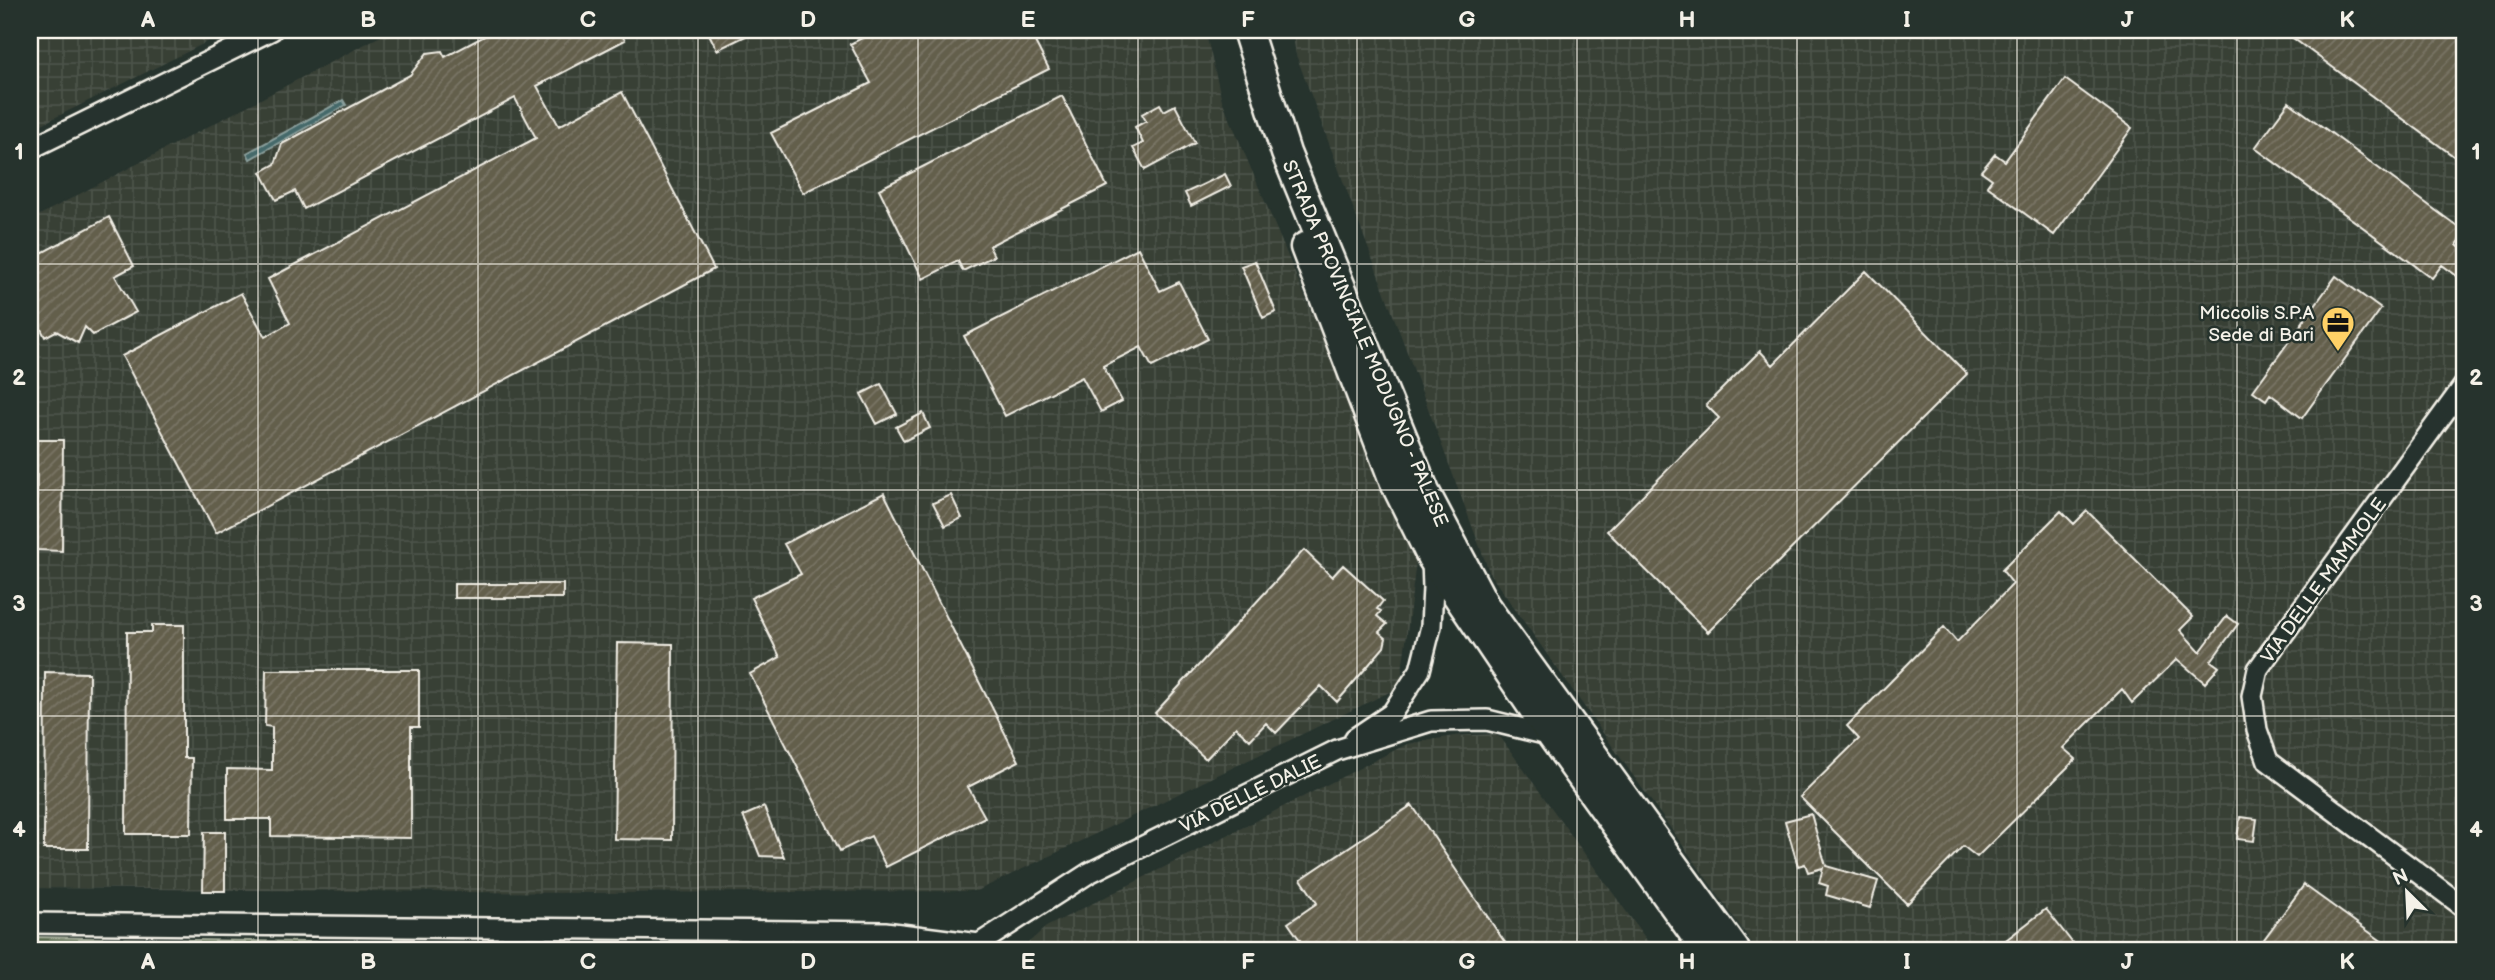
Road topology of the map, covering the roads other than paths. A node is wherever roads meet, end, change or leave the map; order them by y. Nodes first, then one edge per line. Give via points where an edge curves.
1 (272, 30) edge
2 (1229, 30) edge
3 (1247, 30) edge
4 (242, 35) edge
5 (111, 109) junction
6 (30, 141) edge
7 (30, 149) edge
8 (2465, 384) edge
9 (1432, 558) junction
10 (1552, 736) junction
11 (1337, 750) junction
12 (2465, 908) edge
13 (30, 923) edge
14 (977, 947) edge
15 (1706, 950) edge
16 (1735, 950) edge

1 - 4 street
2 - 9 main road, STRADA PROVINCIALE MODUGNO - PALESE via 1270,159 1394,481
3 - 16 main road, STRADA PROVINCIALE MODUGNO - PALESE via 1286,153 1452,548 1485,606
4 - 5 street
5 - 6 street
5 - 7 street
8 - 12 street, VIA DELLE MAMMOLE via 2258,669 2252,696 2268,761
9 - 10 main road, STRADA PROVINCIALE MODUGNO - PALESE
9 - 11 street via 1431,626 1420,670 1392,713
10 - 11 street, VIA DELLE DALIE via 1487,720 1431,720
10 - 15 main road, STRADA PROVINCIALE MODUGNO - PALESE
11 - 14 street, VIA DELLE DALIE via 1089,873
13 - 14 street via 885,932

